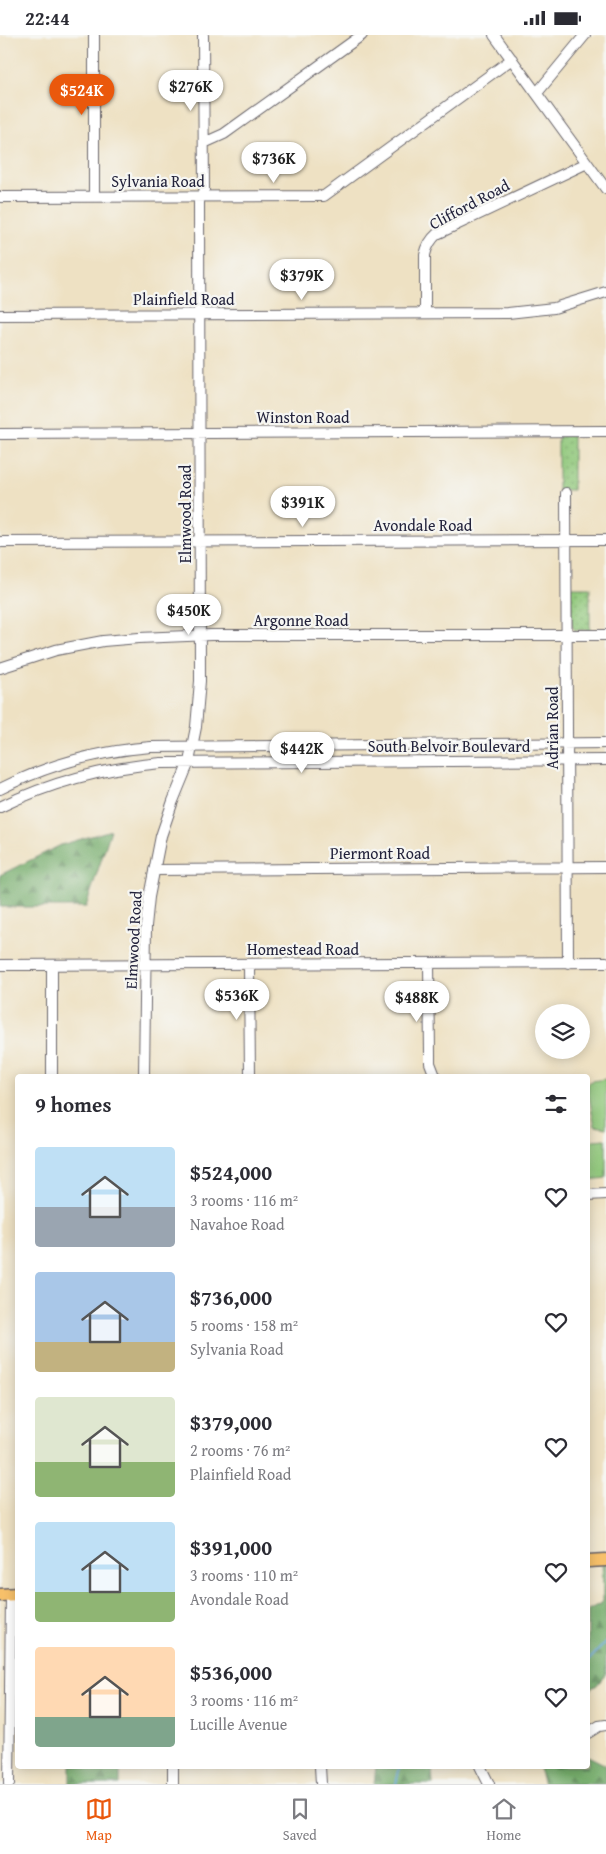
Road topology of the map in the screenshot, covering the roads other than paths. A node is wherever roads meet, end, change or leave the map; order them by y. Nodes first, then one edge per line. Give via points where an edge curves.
1 (94, 35) edge
2 (203, 35) edge
3 (362, 35) edge
4 (494, 35) edge
5 (585, 35) edge
6 (512, 59) junction
7 (537, 93) junction
8 (204, 143) junction
9 (587, 163) junction
10 (606, 189) edge
11 (94, 196) junction
12 (201, 196) junction
13 (0, 197) edge
14 (606, 292) edge
15 (426, 313) junction
16 (199, 314) junction
17 (0, 315) edge
18 (606, 431) edge
19 (200, 432) junction
20 (0, 434) edge
21 (566, 493) dead end
22 (606, 539) edge
23 (565, 540) junction
24 (200, 541) junction
25 (0, 542) edge
26 (201, 635) junction
27 (566, 635) junction
28 (606, 635) edge
29 (0, 668) edge
30 (566, 743) junction
31 (606, 743) edge
32 (193, 745) junction
33 (566, 760) junction
34 (606, 760) edge
35 (189, 762) junction
36 (0, 789) edge
37 (0, 807) edge
38 (568, 867) junction
39 (606, 867) edge
40 (154, 870) junction
41 (606, 962) edge
42 (429, 963) junction
43 (568, 963) junction
44 (146, 964) junction
45 (0, 965) edge
46 (52, 965) junction
47 (250, 965) junction
48 (52, 1074) edge
49 (144, 1074) edge
50 (250, 1074) edge
51 (434, 1074) edge
52 (606, 1194) edge
53 (590, 1195) edge
54 (606, 1560) edge
55 (590, 1561) edge
56 (9, 1595) edge
57 (606, 1725) edge
58 (590, 1732) edge
59 (173, 1769) edge
60 (320, 1769) edge
61 (482, 1769) edge
62 (9, 1784) edge
63 (173, 1784) edge
64 (321, 1784) edge
65 (489, 1784) edge

1 - 11 street
2 - 8 street, Elmwood Road
3 - 8 street via 224,134
4 - 6 street
5 - 7 street
6 - 7 street
6 - 12 street, Sylvania Road via 324,196
7 - 9 street
8 - 12 street, Elmwood Road via 204,192
9 - 10 street
9 - 15 street, Clifford Road via 432,238 425,255
11 - 12 street, Sylvania Road
11 - 13 street, Sylvania Road
12 - 16 street, Elmwood Road
14 - 15 street, Plainfield Road via 537,311
15 - 16 street, Plainfield Road
16 - 17 street, Plainfield Road
16 - 19 street, Elmwood Road
18 - 19 street, Winston Road
19 - 20 street, Winston Road
19 - 24 street, Elmwood Road
21 - 23 street, Adrian Road
22 - 23 street, Avondale Road
23 - 24 street, Avondale Road
23 - 27 street, Adrian Road
24 - 25 street, Avondale Road
24 - 26 street, Elmwood Road
26 - 27 street, Argonne Road
26 - 29 street, Argonne Road via 103,641 56,650
26 - 32 street, Elmwood Road
27 - 28 street, Argonne Road
27 - 30 street, Adrian Road
30 - 31 street, South Belvoir Boulevard
30 - 32 street, South Belvoir Boulevard
30 - 33 street, Adrian Road
32 - 35 street, Elmwood Road
32 - 36 street, South Belvoir Boulevard via 101,754 49,769
33 - 34 street, South Belvoir Boulevard
33 - 35 street, South Belvoir Boulevard
33 - 38 street, Adrian Road
35 - 37 street, South Belvoir Boulevard via 125,766 93,773 44,787
35 - 40 street, Elmwood Road via 161,836
38 - 39 street, Piermont Road
38 - 40 street, Piermont Road
38 - 43 street, Adrian Road
40 - 44 street, Elmwood Road via 146,926
41 - 43 street, Homestead Road
42 - 43 street, Homestead Road
42 - 47 street, Homestead Road
42 - 51 street via 430,1063
44 - 46 street, Homestead Road
44 - 47 street, Homestead Road
44 - 49 street, Elmwood Road
45 - 46 street, Homestead Road
46 - 48 street
47 - 50 street
52 - 53 street
54 - 55 main road
56 - 62 street
57 - 58 street
59 - 63 street
60 - 64 street
61 - 65 street

